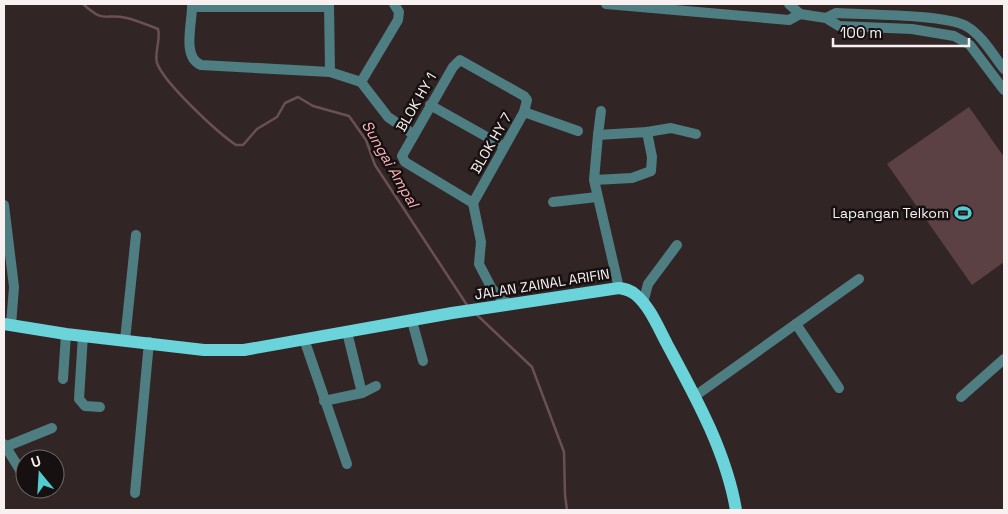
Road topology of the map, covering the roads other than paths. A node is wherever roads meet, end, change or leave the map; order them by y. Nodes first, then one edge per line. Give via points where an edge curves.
1 (394, 4) edge
2 (606, 4) edge
3 (789, 4) edge
4 (192, 6) edge
5 (329, 6) edge
6 (800, 14) junction
7 (826, 18) junction
8 (911, 18) junction
9 (912, 29) junction
10 (990, 50) junction
11 (980, 57) junction
12 (1004, 69) edge
13 (330, 72) junction
14 (361, 82) junction
15 (1004, 90) edge
16 (524, 96) joint
17 (430, 105) junction
18 (601, 110) dead end
19 (524, 112) junction
20 (578, 131) dead end
21 (647, 132) junction
22 (413, 134) junction
23 (696, 134) dead end
24 (598, 135) junction
25 (503, 146) junction
26 (594, 180) junction
27 (597, 198) junction
28 (553, 202) dead end
29 (473, 203) junction
30 (4, 205) edge
31 (136, 235) dead end
32 (677, 244) dead end
33 (860, 279) dead end
34 (618, 288) junction
35 (643, 303) junction
36 (509, 305) junction
37 (412, 321) junction
38 (7, 324) edge
39 (796, 324) junction
40 (348, 332) junction
41 (66, 334) junction
42 (83, 335) junction
43 (304, 339) junction
44 (125, 340) junction
45 (149, 342) junction
46 (1004, 359) edge
47 (423, 361) dead end
48 (63, 379) dead end
49 (376, 386) dead end
50 (840, 388) dead end
51 (362, 393) junction
52 (695, 396) junction
53 (961, 397) dead end
54 (324, 401) junction
55 (100, 407) dead end
56 (52, 428) dead end
57 (4, 445) edge
58 (15, 462) edge
59 (348, 464) dead end
60 (135, 493) dead end
61 (736, 510) edge

1 - 14 street via 399,12 398,20
2 - 6 street via 789,20
3 - 6 street
4 - 5 street
4 - 13 street via 190,53 195,62
5 - 13 street
6 - 7 street
7 - 8 street via 836,13
7 - 9 street via 839,26
8 - 9 street
8 - 10 street via 964,25
9 - 11 street via 962,39
10 - 11 street
10 - 12 street
11 - 15 street
13 - 14 street
14 - 22 street via 388,117
16 - 17 street, BLOK HY 1 via 460,60
16 - 19 street, BLOK HY 7 via 527,100
17 - 22 street, BLOK HY 1
17 - 25 street
18 - 24 street
19 - 20 street
19 - 25 street, BLOK HY 7
21 - 23 street via 671,128
21 - 24 street
21 - 26 street via 651,171 632,178
22 - 29 street, BLOK HY 1 via 402,156 403,161
24 - 26 street
25 - 29 street, BLOK HY 7
26 - 27 street
27 - 28 street
27 - 34 street
29 - 36 street via 481,242 479,264 492,289
30 - 38 street via 14,287
31 - 44 street
32 - 35 street via 648,284
33 - 39 street
34 - 35 main road, JALAN ZAINAL ARIFIN via 635,294
34 - 36 main road, JALAN ZAINAL ARIFIN
35 - 52 main road, JALAN ZAINAL ARIFIN
36 - 37 main road, JALAN ZAINAL ARIFIN
37 - 40 main road, JALAN ZAINAL ARIFIN
37 - 47 street
38 - 41 main road, JALAN ZAINAL ARIFIN
39 - 50 street
39 - 52 street
40 - 43 main road, JALAN ZAINAL ARIFIN
40 - 51 street
41 - 42 main road, JALAN ZAINAL ARIFIN
41 - 48 street
42 - 44 main road, JALAN ZAINAL ARIFIN
42 - 55 street via 79,399 85,406
43 - 45 main road, JALAN ZAINAL ARIFIN via 244,350 204,350
43 - 54 street
44 - 45 main road, JALAN ZAINAL ARIFIN
45 - 60 street
46 - 53 street
49 - 51 street
51 - 54 street
52 - 61 main road, JALAN ZAINAL ARIFIN via 726,466
54 - 59 street
56 - 57 street
57 - 58 street

